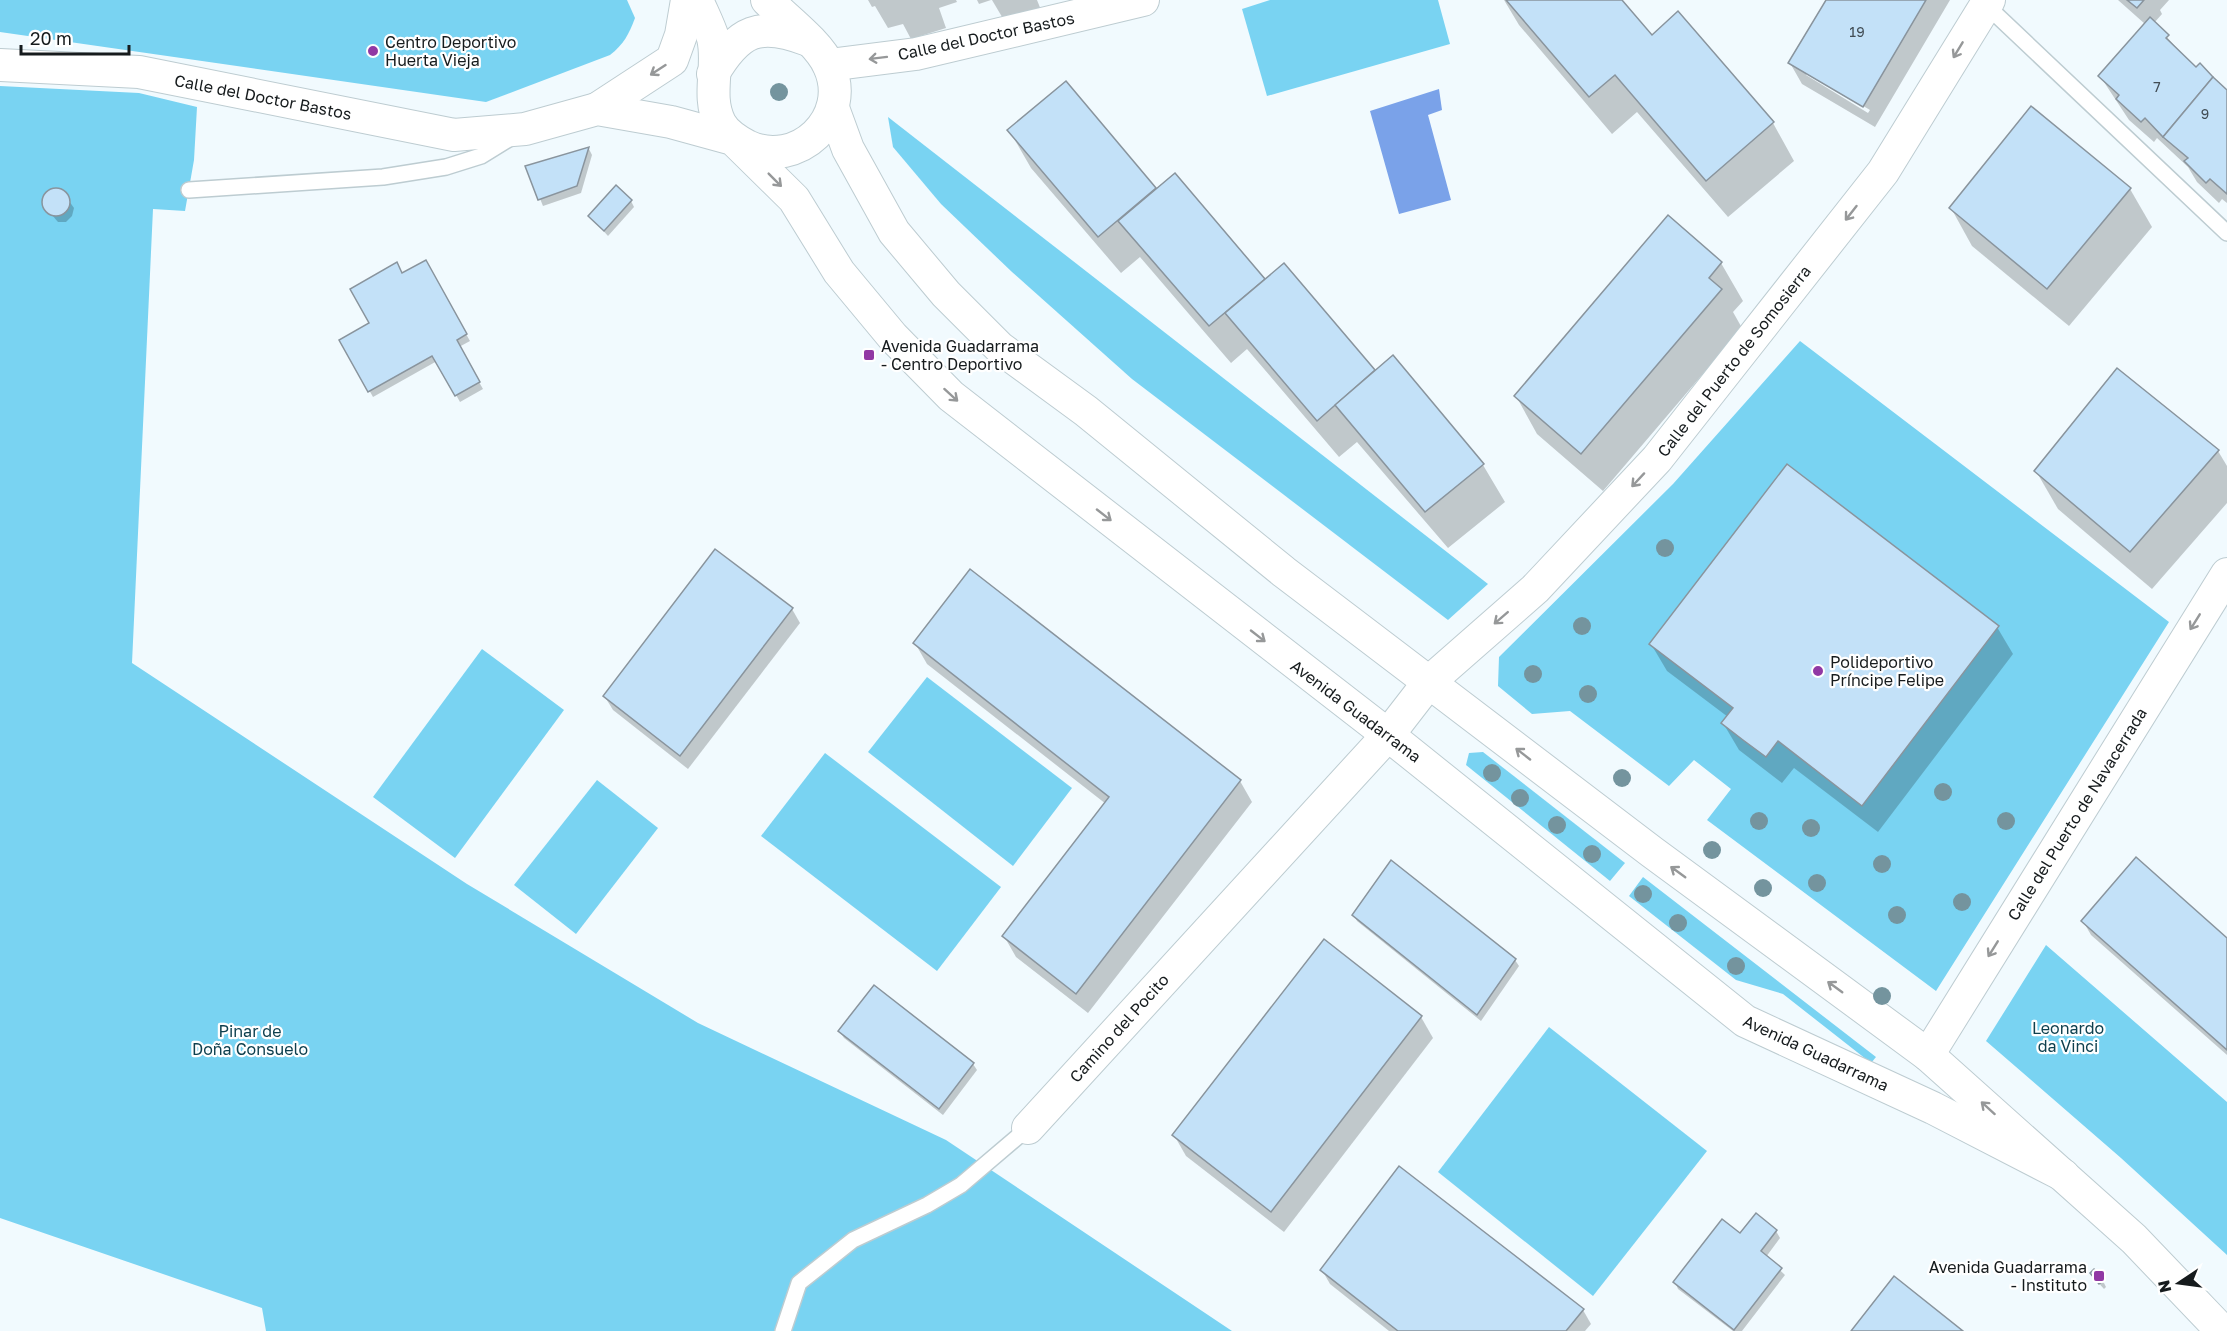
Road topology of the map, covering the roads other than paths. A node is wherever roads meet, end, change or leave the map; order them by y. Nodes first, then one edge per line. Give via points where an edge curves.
1 (687, 0) edge
2 (697, 0) edge
3 (767, 0) edge
4 (1143, 0) edge
5 (1987, 2) edge
6 (809, 41) junction
7 (0, 65) edge
8 (829, 65) junction
9 (713, 74) junction
10 (833, 108) junction
11 (597, 109) junction
12 (525, 129) junction
13 (733, 139) junction
14 (189, 190) dead end
15 (2227, 233) edge
16 (2227, 574) edge
17 (1429, 682) junction
18 (1388, 735) junction
19 (1928, 1055) junction
20 (1028, 1128) joint
21 (2063, 1175) junction
22 (783, 1331) edge
23 (2222, 1331) edge

1 -> 11 street via 672,60
2 - 9 street via 713,39
3 - 6 street
4 -> 8 street, Calle del Doctor Bastos via 916,54
5 - 15 lane
5 -> 17 street, Calle del Puerto de Somosierra via 1883,172 1657,459 1535,589
6 - 8 street
6 - 9 street via 782,30 752,33 728,49
7 - 12 street, Calle del Doctor Bastos via 139,72 454,135
8 - 10 street via 835,86
9 - 13 street via 713,107 720,124
10 - 13 street via 817,135 791,151 761,152
10 - 17 street, Avenida Guadarrama via 848,149 894,232 946,294 1000,348 1086,411 1284,572
11 - 12 street, Calle del Doctor Bastos
11 - 13 street, Calle del Doctor Bastos via 670,122
12 - 14 lane, Calle del Doctor Bastos via 481,156 446,167 383,177
13 -> 18 street, Avenida Guadarrama via 794,199 839,272 893,337 951,396
16 -> 19 street, Calle del Puerto de Navacerrada
17 - 18 street, Camino del Pocito
19 -> 17 street, Avenida Guadarrama via 1642,845
18 - 20 street, Camino del Pocito
18 - 21 street, Avenida Guadarrama via 1744,1021 1933,1108
21 -> 19 street, Avenida Guadarrama
20 - 22 lane, Camino del Pocito via 961,1185 853,1240 799,1283
21 - 23 street, Avenida Guadarrama via 2140,1245

